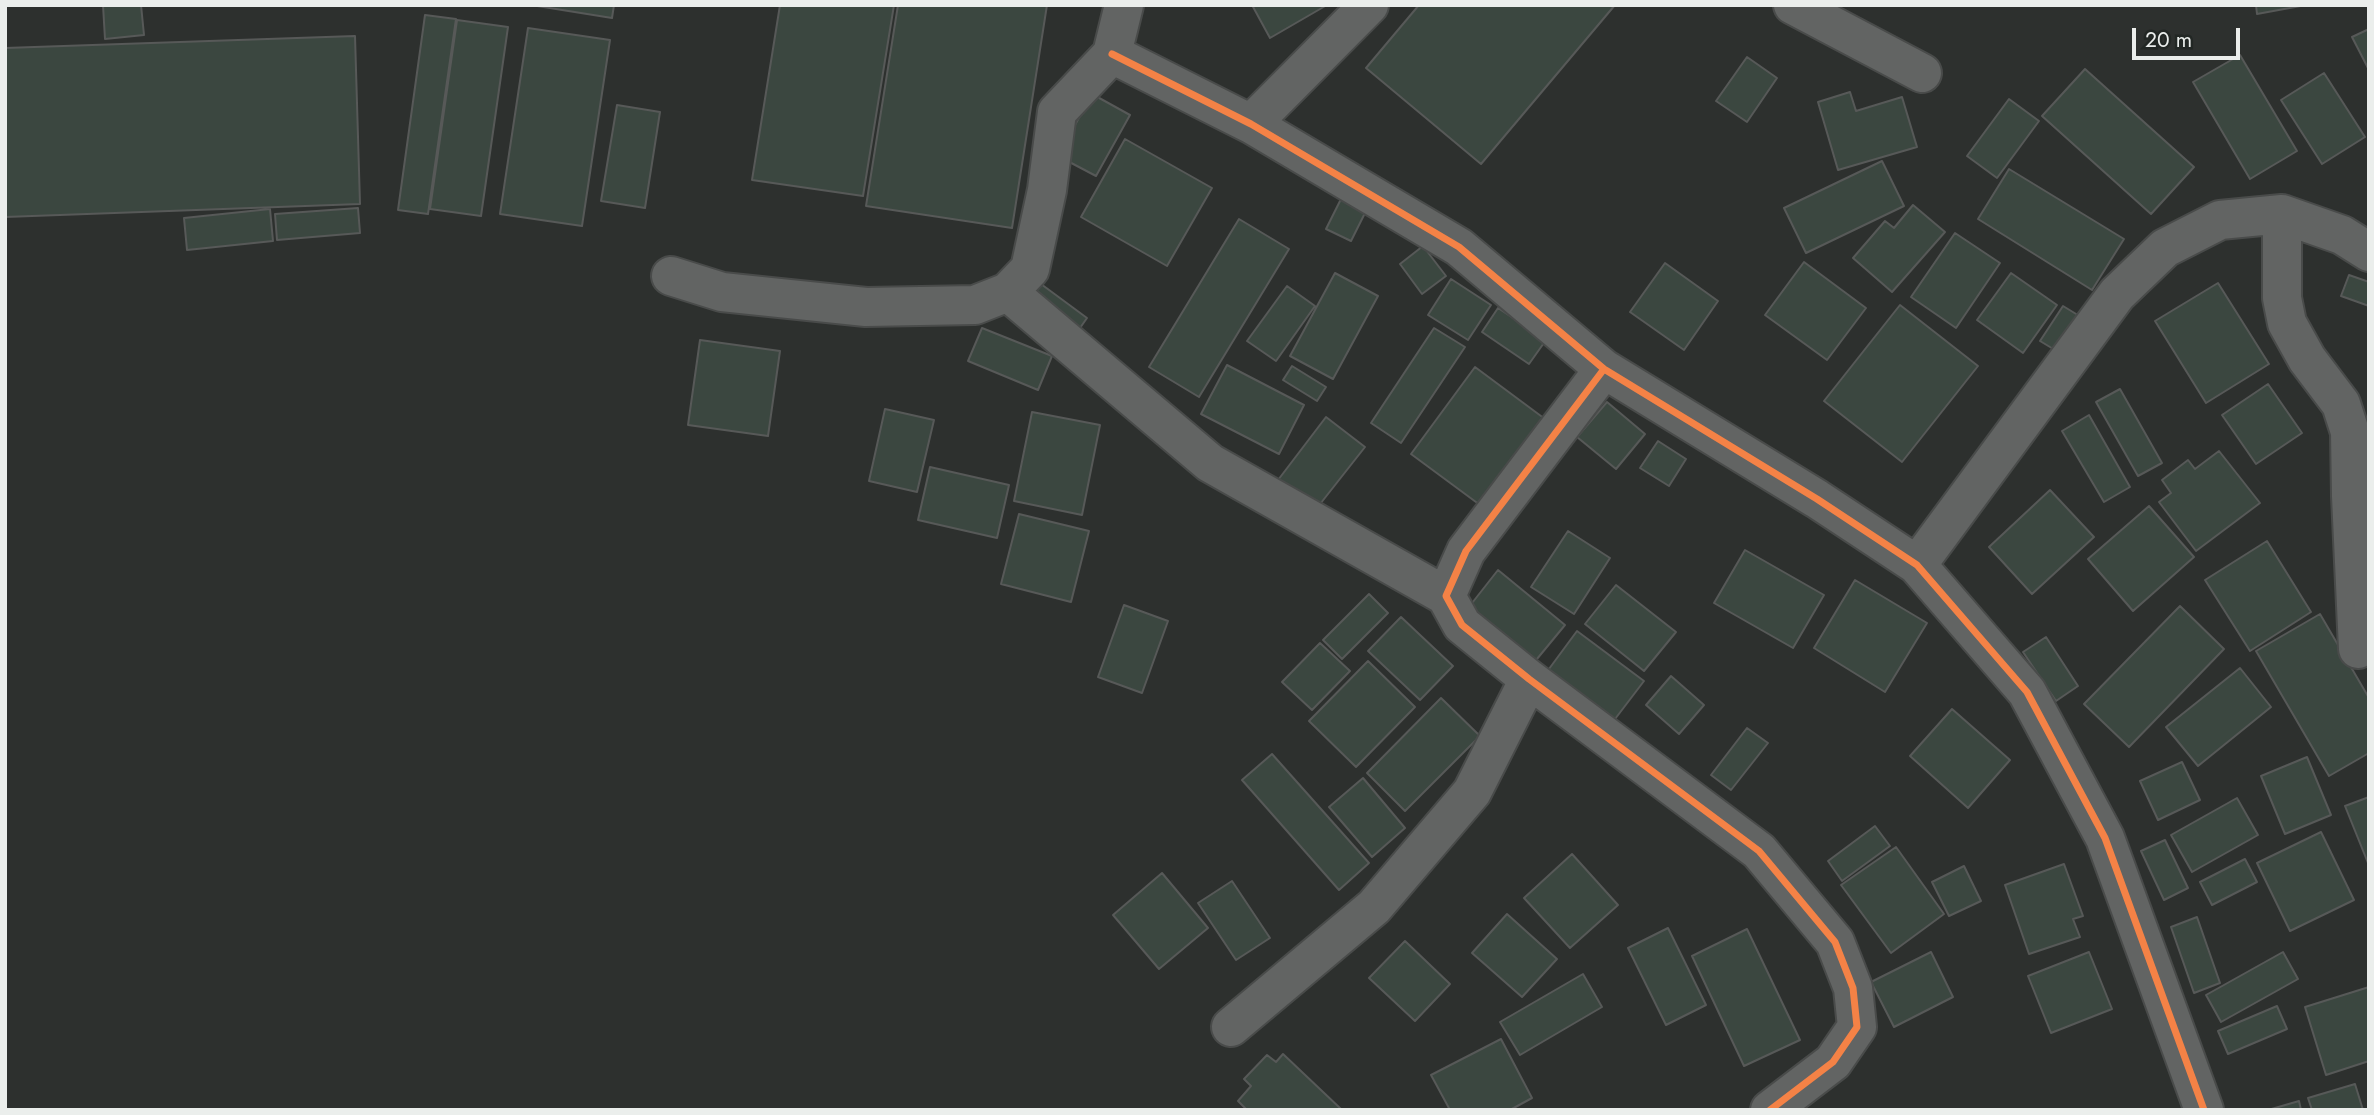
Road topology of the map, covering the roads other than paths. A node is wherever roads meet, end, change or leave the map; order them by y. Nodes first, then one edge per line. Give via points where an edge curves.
1 (1124, 5) edge
2 (1369, 5) edge
3 (1793, 5) edge
4 (1112, 54) junction
5 (1922, 73) dead end
6 (1251, 124) junction
7 (2282, 214) junction
8 (2369, 252) edge
9 (671, 276) dead end
10 (1008, 292) junction
11 (1604, 369) junction
12 (1917, 565) junction
13 (1446, 596) junction
14 (2358, 649) dead end
15 (1529, 679) junction
16 (1231, 1027) dead end
17 (1770, 1110) edge
18 (2204, 1110) edge

1 - 4 street
2 - 6 street
3 - 5 street
4 - 6 street
4 - 10 street via 1057,112 1030,269
6 - 11 street via 1459,247
7 - 8 street via 2342,235
7 - 12 street via 2220,220 2165,247 2117,294
7 - 14 street via 2282,298 2287,323 2341,404 2350,432
9 - 10 street via 722,292 866,307 975,305
10 - 13 street via 1210,463
11 - 12 street
11 - 13 street via 1466,551
12 - 18 street via 2027,692 2105,838
13 - 15 street via 1462,625
15 - 16 street via 1472,792 1374,907
15 - 17 street via 1759,851 1835,942 1853,988 1857,1027 1833,1062

